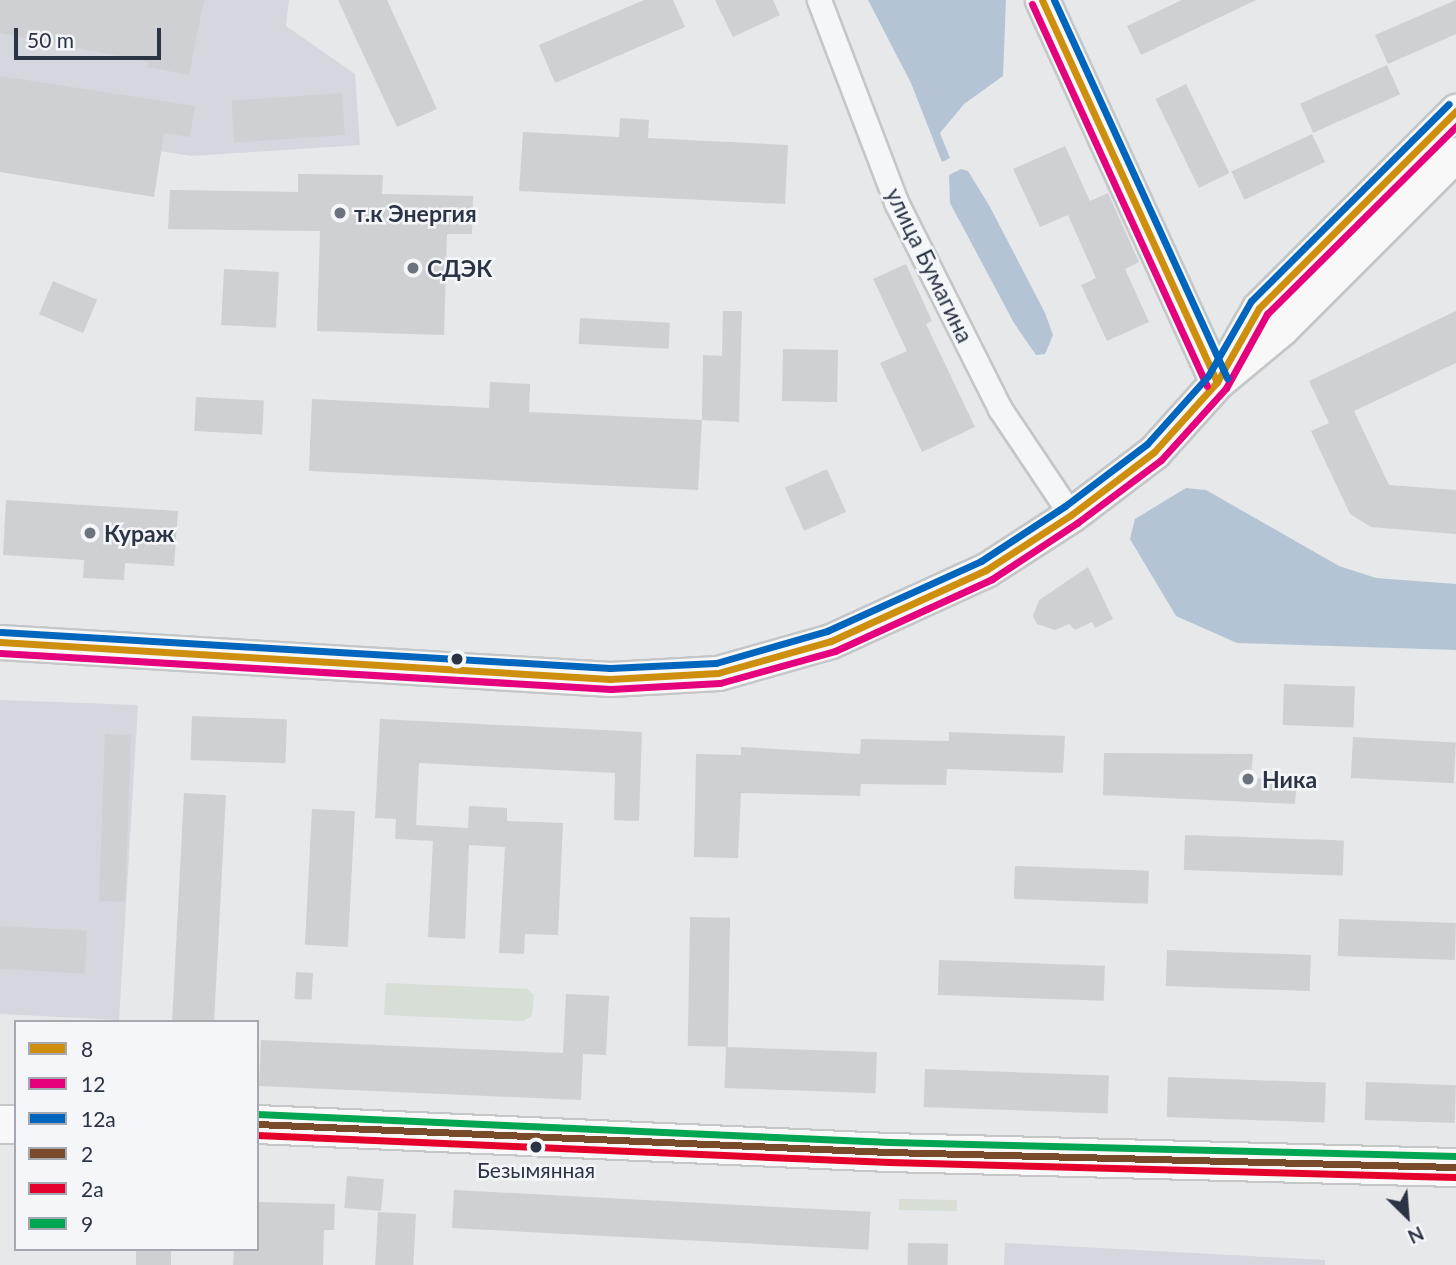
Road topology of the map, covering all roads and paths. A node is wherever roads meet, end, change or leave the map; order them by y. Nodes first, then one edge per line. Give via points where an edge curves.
1 (819, 0) edge
2 (1042, 0) edge
3 (1456, 111) edge
4 (1456, 154) edge
5 (1217, 382) junction
6 (1071, 515) junction
7 (0, 642) edge
8 (259, 1124) edge
9 (1456, 1167) edge

1 - 6 street, улица Бумагина via 897,204 1000,409
2 - 5 main road
3 - 5 main road via 1259,308
4 - 5 main road via 1282,327
5 - 6 main road via 1154,452
6 - 7 main road via 986,569 831,641 750,666 693,676 523,676
8 - 9 main road via 903,1152

